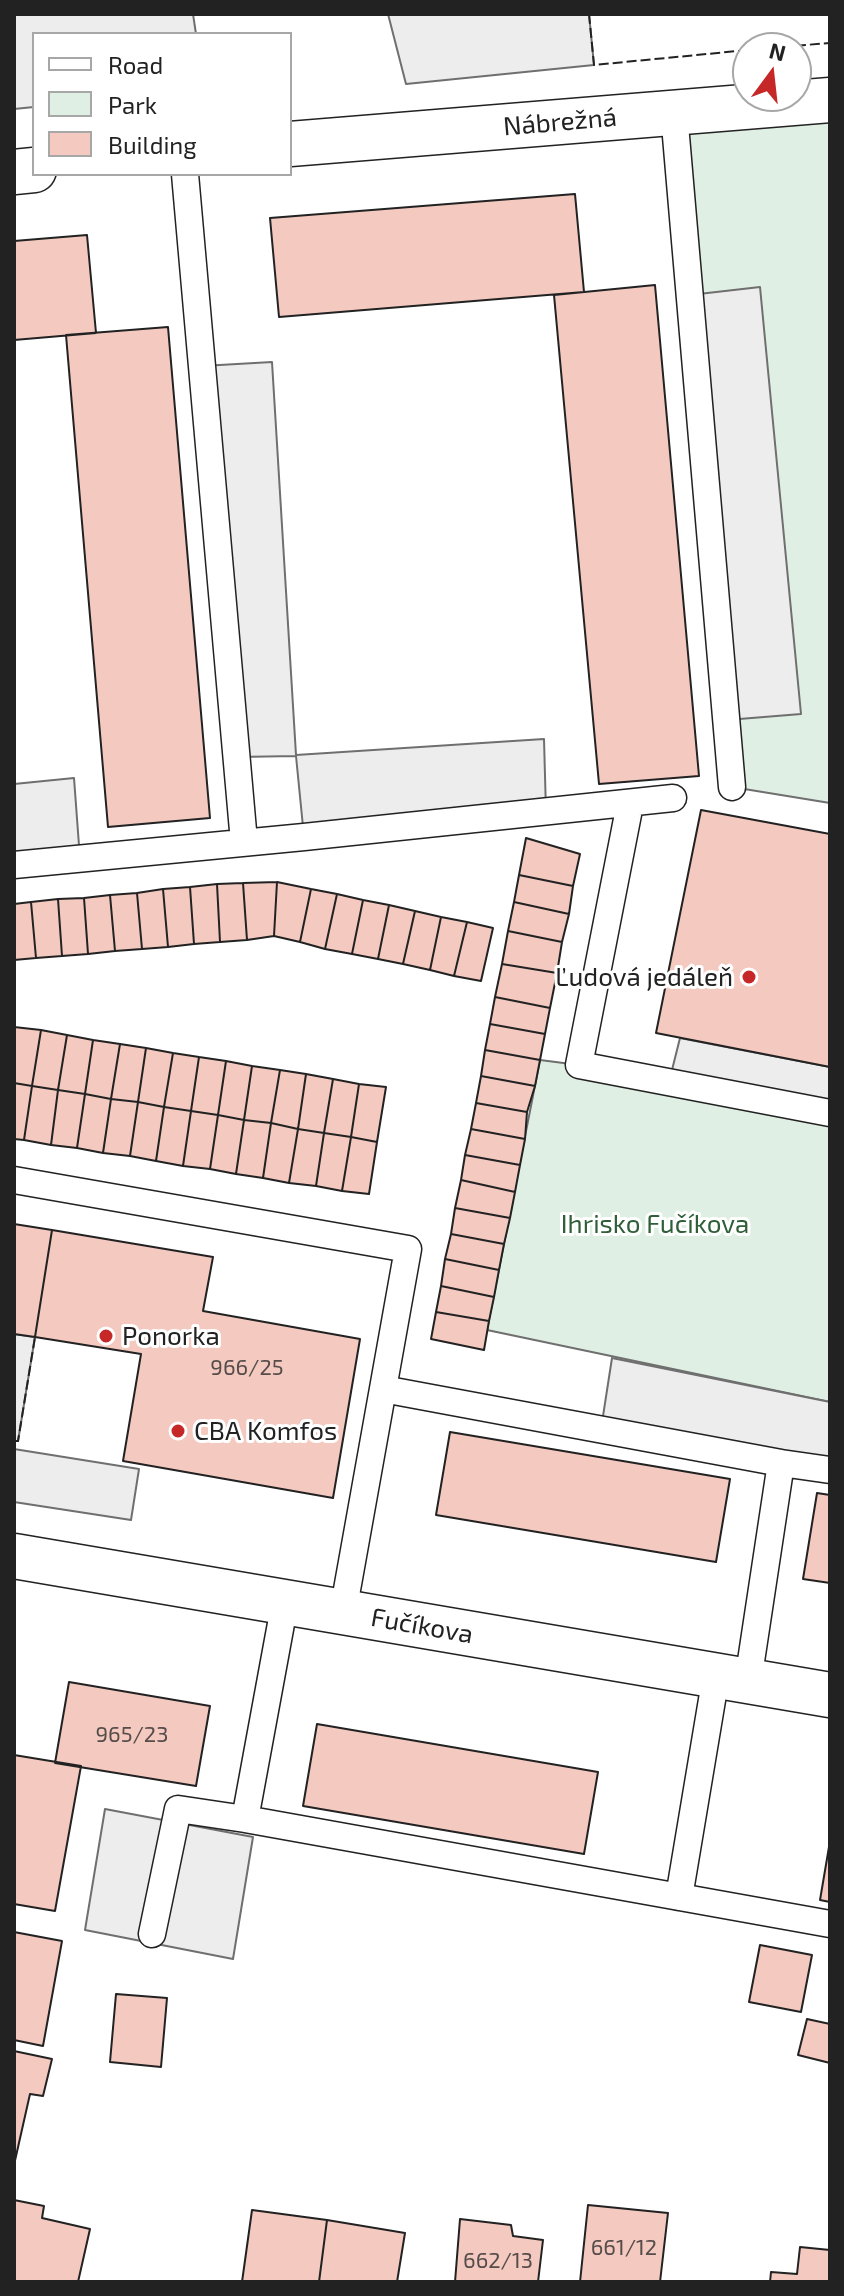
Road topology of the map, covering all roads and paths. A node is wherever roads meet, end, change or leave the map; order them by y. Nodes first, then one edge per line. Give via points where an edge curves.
1 (830, 100) edge
2 (674, 113) junction
3 (292, 144) edge
4 (185, 176) edge
5 (732, 787) dead end
6 (673, 798) dead end
7 (630, 804) junction
8 (244, 842) junction
9 (14, 865) edge
10 (830, 1113) edge
11 (14, 1180) edge
12 (383, 1389) junction
13 (781, 1463) junction
14 (830, 1470) edge
15 (14, 1556) edge
16 (285, 1602) junction
17 (343, 1612) junction
18 (732, 1678) junction
19 (830, 1695) edge
20 (245, 1819) junction
21 (679, 1897) junction
22 (830, 1924) edge
23 (152, 1934) dead end

1 - 2 street, Nábrežná
2 - 3 street, Nábrežná
2 - 5 lane
4 - 8 lane
6 - 7 lane
7 - 8 lane
7 - 10 lane via 579,1065
8 - 9 lane
11 - 12 lane via 408,1249
12 - 13 lane
12 - 17 lane
13 - 14 lane
13 - 18 lane
15 - 16 street, Fučíkova
16 - 17 street, Fučíkova
16 - 20 lane
17 - 18 street, Fučíkova
18 - 19 street, Fučíkova
18 - 21 lane
20 - 21 lane
20 - 23 lane via 178,1809
21 - 22 lane

